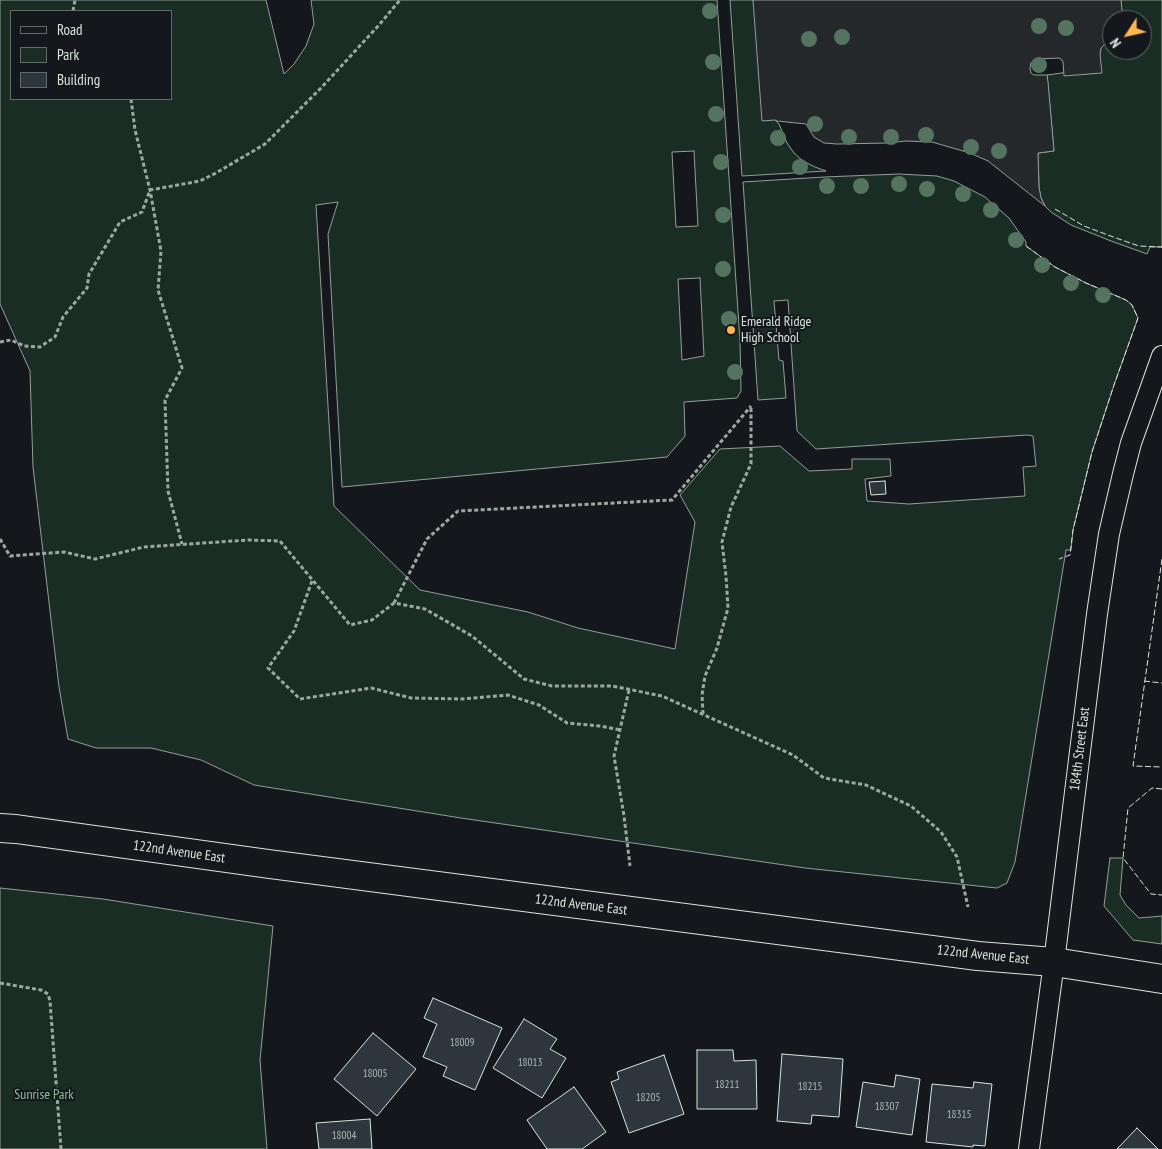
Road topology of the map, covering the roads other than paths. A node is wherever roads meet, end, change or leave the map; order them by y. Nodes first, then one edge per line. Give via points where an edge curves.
1 (1162, 356) edge
2 (0, 828) edge
3 (1054, 962) junction
4 (1162, 979) edge
5 (1029, 1149) edge

1 - 3 street, 184th Street East via 1131,443 1109,534
2 - 3 street, 122nd Avenue East via 978,956
3 - 4 street, 122nd Avenue East
3 - 5 street, 184th Street East

